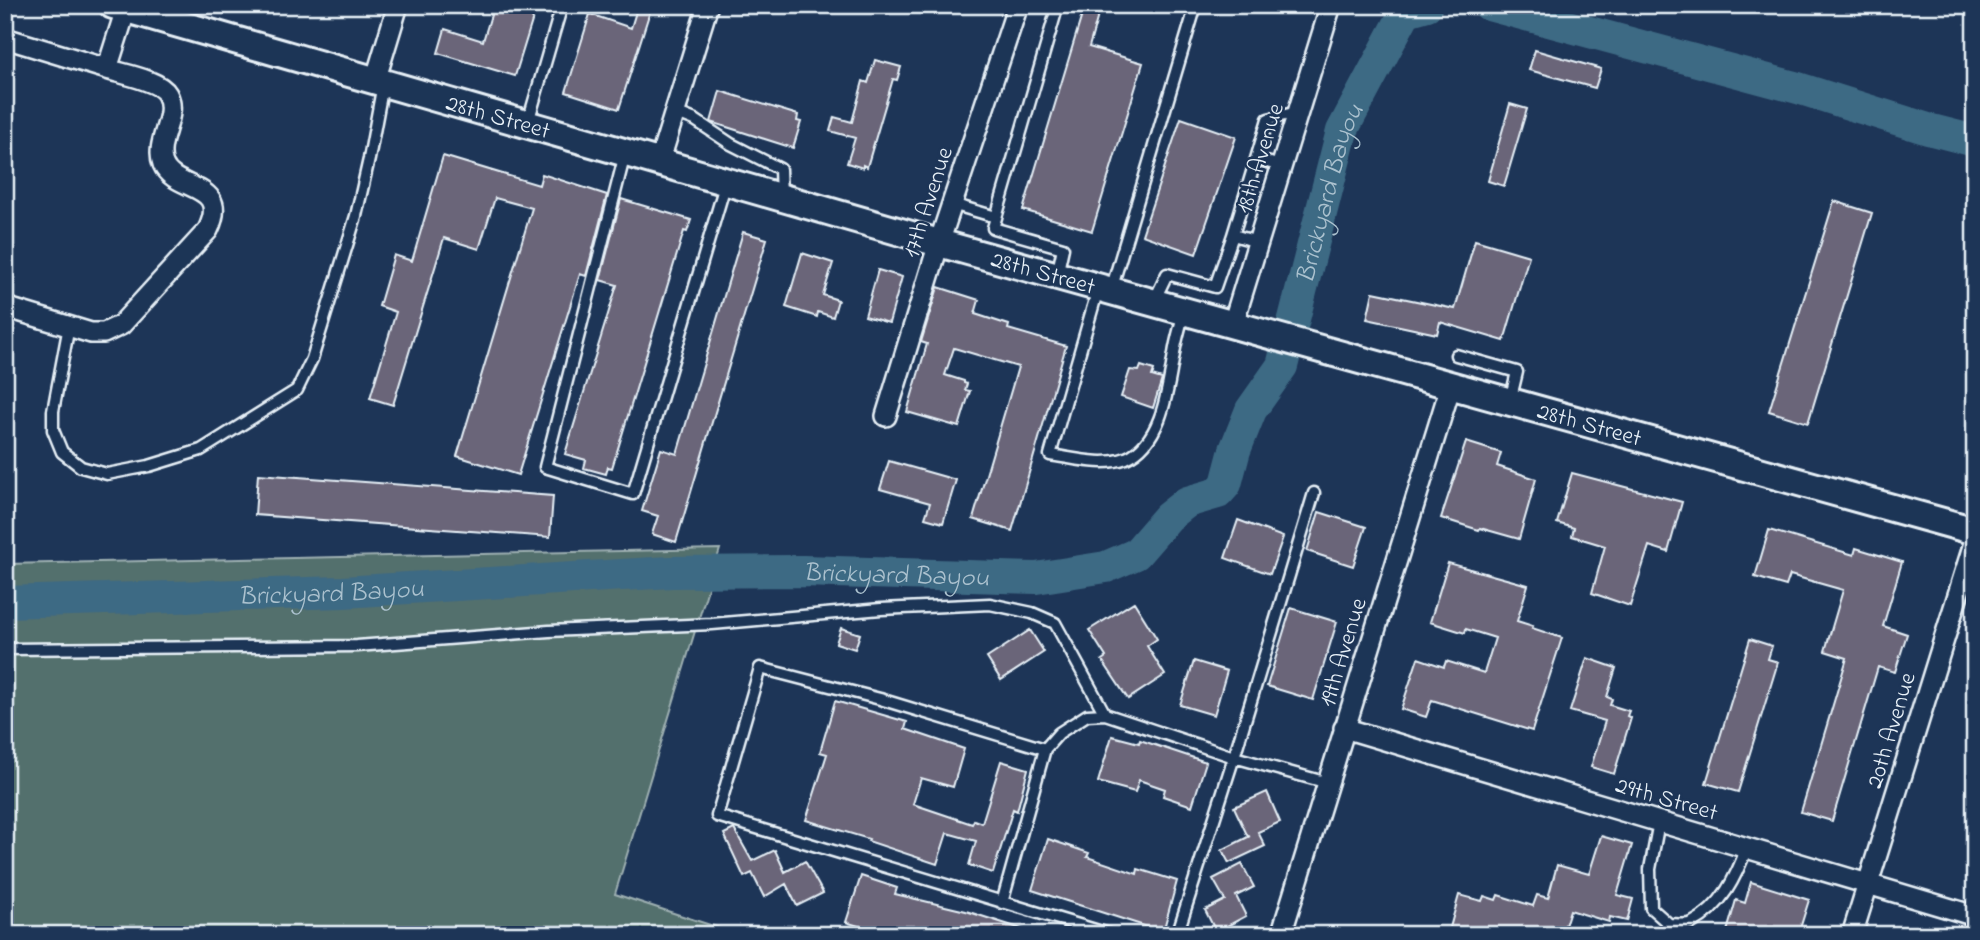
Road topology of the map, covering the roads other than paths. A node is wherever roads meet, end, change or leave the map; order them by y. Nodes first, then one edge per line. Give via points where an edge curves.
1 (398, 5) edge
2 (562, 5) edge
3 (708, 5) edge
4 (1018, 5) edge
5 (1058, 5) edge
6 (1196, 5) edge
7 (1331, 5) edge
8 (119, 7) edge
9 (5, 38) edge
10 (107, 69) junction
11 (379, 83) junction
12 (675, 112) junction
13 (1298, 112) junction
14 (527, 125) junction
15 (625, 153) junction
16 (1256, 159) junction
17 (659, 163) junction
18 (1282, 166) junction
19 (727, 182) junction
20 (781, 197) junction
21 (952, 204) junction
22 (996, 217) junction
23 (1233, 235) junction
24 (1258, 242) junction
25 (939, 243) junction
26 (1056, 275) junction
27 (1105, 289) junction
28 (1154, 302) junction
29 (5, 307) edge
30 (1184, 311) junction
31 (69, 326) junction
32 (1246, 328) junction
33 (1456, 355) dead end
34 (1451, 385) junction
35 (1510, 401) junction
36 (886, 416) dead end
37 (1314, 493) dead end
38 (1975, 531) edge
39 (1975, 540) edge
40 (5, 649) edge
41 (1105, 714) junction
42 (1345, 728) junction
43 (1045, 749) junction
44 (1234, 757) junction
45 (1328, 783) junction
46 (1659, 822) junction
47 (1747, 847) junction
48 (1868, 884) junction
49 (1002, 903) junction
50 (1975, 916) edge
51 (1112, 935) edge
52 (1177, 935) edge
53 (1281, 935) edge
54 (1852, 935) edge

1 - 11 street
2 - 14 lane
3 - 12 street
4 - 21 street, 17th Avenue
5 - 22 lane
6 - 27 lane
7 - 13 street, 18th Avenue
8 - 10 street
8 - 11 main road, 28th Street
9 - 10 street
10 - 31 street via 151,82 167,94 170,113 163,142 164,164 171,174 205,191 214,211 208,230 121,325 104,333
11 - 14 main road, 28th Street
11 - 31 lane via 356,216 312,359 297,390 201,450 107,474 81,467 62,452 53,430
12 - 17 street
12 - 20 lane via 780,169
13 - 16 lane via 1268,119
13 - 18 street, 18th Avenue
14 - 15 main road, 28th Street
15 - 17 main road, 28th Street
15 - 19 lane via 545,467 633,494
16 - 18 lane
16 - 23 lane
17 - 19 main road, 28th Street
18 - 24 street, 18th Avenue
19 - 20 main road, 28th Street
20 - 25 main road, 28th Street
21 - 22 lane
21 - 25 street, 17th Avenue
22 - 26 lane via 993,228 1063,248
23 - 24 lane
23 - 28 lane via 1215,287 1167,274
24 - 32 street, 18th Avenue
25 - 26 main road, 28th Street
25 - 36 street, 17th Avenue
26 - 27 main road, 28th Street
27 - 28 main road, 28th Street
27 - 30 lane via 1050,455 1103,461 1126,458 1144,443 1165,407
28 - 30 main road, 28th Street
29 - 31 street
30 - 32 main road, 28th Street
32 - 34 main road, 28th Street
33 - 35 lane via 1517,372
34 - 35 main road, 28th Street
34 - 42 street, 19th Avenue
35 - 38 main road, 28th Street
37 - 44 lane
39 - 48 street, 20th Avenue
40 - 41 lane via 357,646 989,604 1055,623
41 - 43 lane via 1087,715 1059,733
41 - 44 lane
42 - 45 street, 19th Avenue
42 - 46 street, 29th Street
43 - 49 lane
43 - 49 lane via 760,668 717,816
44 - 45 lane
44 - 52 lane
45 - 53 street, 19th Avenue
46 - 47 street, 29th Street
46 - 47 lane via 1650,869 1651,908 1670,924 1690,924 1720,900
47 - 48 street, 29th Street
48 - 50 street, 29th Street
48 - 54 street, 20th Avenue
49 - 51 lane

